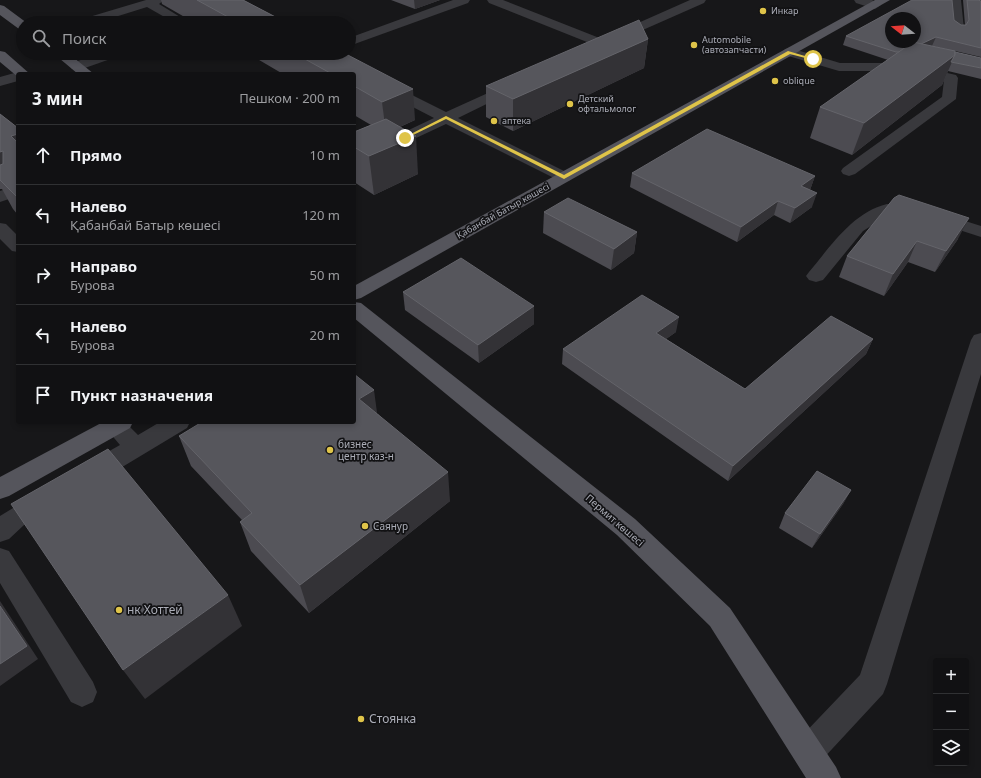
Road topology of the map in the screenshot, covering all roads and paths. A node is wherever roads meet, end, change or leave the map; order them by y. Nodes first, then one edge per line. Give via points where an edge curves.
1 (464, 0) edge
2 (493, 0) edge
3 (700, 0) edge
4 (860, 0) edge
5 (955, 0) edge
6 (154, 1) edge
7 (672, 2) dead end
8 (880, 2) edge
9 (685, 7) junction
10 (0, 8) edge
11 (106, 16) edge
12 (174, 16) edge
13 (16, 21) edge
14 (958, 29) edge
15 (356, 39) edge
16 (602, 44) junction
17 (588, 50) edge
18 (790, 52) junction
19 (0, 55) edge
20 (921, 57) edge
21 (69, 60) edge
22 (101, 60) edge
23 (904, 67) junction
24 (82, 70) edge
25 (21, 72) edge
26 (16, 77) edge
27 (372, 80) edge
28 (524, 81) edge
29 (0, 82) edge
30 (446, 118) junction
31 (356, 161) edge
32 (849, 171) dead end
33 (564, 177) junction
34 (16, 191) edge
35 (0, 196) edge
36 (0, 228) edge
37 (981, 232) edge
38 (16, 245) edge
39 (816, 276) dead end
40 (356, 293) edge
41 (356, 310) edge
42 (981, 340) edge
43 (116, 424) edge
44 (119, 424) edge
45 (176, 424) edge
46 (136, 447) junction
47 (0, 489) edge
48 (0, 531) edge
49 (0, 559) edge
50 (82, 692) dead end
51 (809, 751) junction
52 (825, 778) edge

1 - 15 street
2 - 16 street
3 - 9 street
4 - 8 street
5 - 14 street
6 - 11 street
6 - 12 street
7 - 9 street
8 - 18 main road, Қабанбай Батыр көшесі
9 - 16 street
10 - 13 main road
16 - 17 street
18 - 23 street via 839,67
18 - 33 main road, Қабанбай Батыр көшесі
19 - 25 main road
20 - 23 street
21 - 24 main road
22 - 24 street
23 - 32 street via 951,78 949,99
26 - 29 street
27 - 30 street
28 - 30 street
30 - 31 street
30 - 33 street
33 - 40 main road, Қабанбай Батыр көшесі
34 - 35 street
36 - 38 street
37 - 39 street via 918,211 887,209 857,227
41 - 51 main road, Пермит көшесі via 626,527 720,617
42 - 51 street via 872,684
43 - 47 main road
44 - 46 street
45 - 46 street
46 - 48 street via 15,518
49 - 50 street
51 - 52 main road, Пермит көшесі

